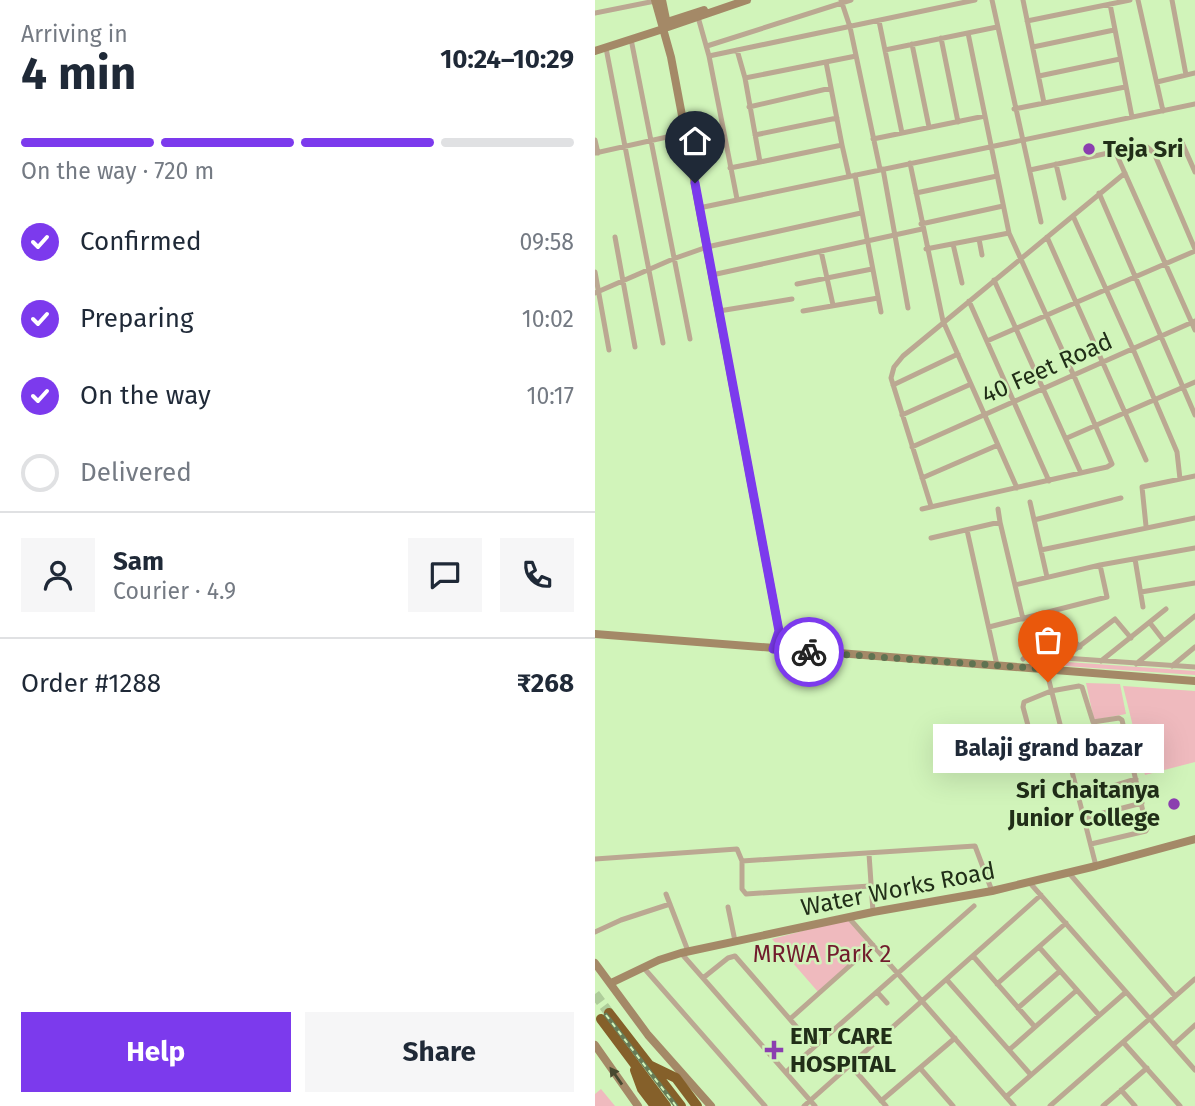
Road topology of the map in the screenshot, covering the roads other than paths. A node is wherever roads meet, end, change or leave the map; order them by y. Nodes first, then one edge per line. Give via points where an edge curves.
1 (660, 0) edge
2 (733, 0) edge
3 (747, 0) edge
4 (851, 0) edge
5 (975, 0) edge
6 (992, 0) edge
7 (1023, 0) edge
8 (1131, 0) edge
9 (1139, 0) edge
10 (1172, 0) edge
11 (842, 2) edge
12 (1110, 4) junction
13 (595, 13) edge
14 (698, 17) junction
15 (879, 21) junction
16 (1027, 21) junction
17 (665, 25) junction
18 (850, 27) junction
19 (997, 27) junction
20 (1114, 30) junction
21 (968, 33) junction
22 (941, 38) junction
23 (631, 39) junction
24 (912, 44) junction
25 (707, 46) junction
26 (1033, 47) junction
27 (606, 48) junction
28 (595, 49) edge
29 (737, 50) junction
30 (885, 50) junction
31 (709, 56) junction
32 (856, 56) junction
33 (1120, 59) junction
34 (826, 62) junction
35 (1195, 73) edge
36 (1186, 75) junction
37 (1039, 76) junction
38 (745, 78) junction
39 (1157, 82) junction
40 (1125, 87) junction
41 (831, 88) junction
42 (1044, 103) junction
43 (1195, 104) edge
44 (749, 107) junction
45 (1014, 109) junction
46 (1163, 111) junction
47 (985, 116) junction
48 (1132, 117) junction
49 (837, 118) junction
50 (958, 122) junction
51 (929, 127) junction
52 (902, 132) junction
53 (685, 133) junction
54 (755, 135) junction
55 (1180, 138) dead end
56 (595, 139) edge
57 (873, 139) junction
58 (1023, 139) junction
59 (650, 141) junction
60 (842, 145) junction
61 (624, 146) junction
62 (990, 146) junction
63 (1115, 151) junction
64 (596, 153) edge
65 (759, 162) junction
66 (910, 163) junction
67 (1056, 164) junction
68 (730, 168) junction
69 (881, 169) junction
70 (1030, 170) junction
71 (1195, 172) edge
72 (1125, 173) junction
73 (852, 175) junction
74 (997, 176) junction
75 (915, 193) junction
76 (1099, 193) junction
77 (1063, 198) dead end
78 (737, 199) junction
79 (1003, 206) junction
80 (699, 208) junction
81 (862, 213) junction
82 (1073, 216) junction
83 (1041, 222) dead end
84 (922, 227) junction
85 (1009, 233) junction
86 (894, 235) junction
87 (615, 237) dead end
88 (1048, 237) junction
89 (979, 239) junction
90 (867, 240) junction
91 (953, 244) junction
92 (707, 247) junction
93 (926, 249) junction
94 (1195, 250) edge
95 (821, 251) junction
96 (982, 254) dead end
97 (673, 259) junction
98 (1020, 259) junction
99 (1165, 262) junction
100 (872, 269) junction
101 (648, 271) junction
102 (595, 272) edge
103 (712, 275) junction
104 (1136, 276) junction
105 (826, 278) junction
106 (994, 279) junction
107 (622, 280) junction
108 (962, 282) dead end
109 (797, 284) dead end
110 (1106, 289) junction
111 (597, 292) edge
112 (878, 298) junction
113 (792, 299) dead end
114 (969, 301) junction
115 (1076, 302) junction
116 (833, 305) junction
117 (908, 308) dead end
118 (719, 311) junction
119 (803, 311) dead end
120 (881, 312) dead end
121 (1047, 315) junction
122 (943, 321) junction
123 (1193, 321) edge
124 (1017, 328) junction
125 (1195, 330) edge
126 (1162, 335) junction
127 (690, 339) dead end
128 (987, 341) junction
129 (663, 343) dead end
130 (635, 347) dead end
131 (1133, 349) junction
132 (609, 350) dead end
133 (958, 354) junction
134 (1104, 363) junction
135 (1074, 376) junction
136 (1195, 382) edge
137 (971, 384) junction
138 (893, 385) junction
139 (1183, 387) junction
140 (1044, 389) junction
141 (1154, 399) junction
142 (1014, 401) junction
143 (1126, 412) junction
144 (985, 414) junction
145 (902, 415) junction
146 (1195, 415) edge
147 (1096, 425) junction
148 (1067, 438) junction
149 (998, 445) junction
150 (912, 447) junction
151 (1146, 460) dead end
152 (1081, 473) junction
153 (1195, 476) edge
154 (922, 478) junction
155 (1180, 479) junction
156 (1049, 481) junction
157 (1017, 488) junction
158 (1121, 498) dead end
159 (1030, 502) dead end
160 (931, 506) junction
161 (922, 509) dead end
162 (997, 509) dead end
163 (1195, 517) edge
164 (1034, 520) junction
165 (1000, 522) junction
166 (1146, 526) junction
167 (967, 530) junction
168 (931, 538) dead end
169 (1195, 548) edge
170 (1041, 550) junction
171 (1135, 559) junction
172 (1100, 565) junction
173 (1047, 577) junction
174 (1195, 583) edge
175 (1015, 584) junction
176 (1141, 592) junction
177 (1143, 607) dead end
178 (1166, 609) dead end
179 (1192, 618) edge
180 (1023, 619) junction
181 (1150, 622) junction
182 (1195, 626) edge
183 (989, 627) junction
184 (779, 631) junction
185 (595, 634) edge
186 (1131, 638) junction
187 (1164, 641) junction
188 (1080, 646) junction
189 (1195, 647) edge
190 (773, 649) junction
191 (788, 650) junction
192 (1064, 658) junction
193 (1023, 659) dead end
194 (1101, 661) junction
195 (1136, 664) junction
196 (997, 665) junction
197 (1172, 666) junction
198 (1195, 667) edge
199 (1050, 669) junction
200 (1195, 681) edge
201 (1051, 691) junction
202 (1128, 748) junction
203 (1069, 763) junction
204 (1136, 779) junction
205 (1077, 797) junction
206 (1142, 803) junction
207 (1084, 818) junction
208 (1195, 839) edge
209 (1091, 844) junction
210 (869, 854) junction
211 (595, 859) edge
212 (742, 861) junction
213 (1096, 866) junction
214 (1069, 873) junction
215 (1030, 883) junction
216 (870, 886) junction
217 (992, 891) junction
218 (666, 894) dead end
219 (1041, 895) junction
220 (670, 904) junction
221 (974, 906) dead end
222 (727, 907) dead end
223 (873, 912) junction
224 (849, 918) junction
225 (1066, 923) junction
226 (595, 932) edge
227 (735, 941) junction
228 (873, 945) junction
229 (1039, 947) junction
230 (685, 952) junction
231 (973, 956) junction
232 (595, 962) edge
233 (643, 967) junction
234 (1060, 971) junction
235 (898, 974) junction
236 (703, 978) junction
237 (1195, 979) edge
238 (947, 980) junction
239 (611, 983) junction
240 (997, 984) junction
241 (1077, 990) junction
242 (877, 992) junction
243 (1126, 992) junction
244 (1175, 996) junction
245 (922, 1001) junction
246 (887, 1003) dead end
247 (1018, 1008) junction
248 (1099, 1015) junction
249 (790, 1019) junction
250 (1150, 1019) junction
251 (1195, 1025) edge
252 (1035, 1027) junction
253 (955, 1038) junction
254 (1123, 1042) junction
255 (595, 1045) edge
256 (1173, 1045) junction
257 (814, 1047) junction
258 (1009, 1050) junction
259 (632, 1061) junction
260 (649, 1065) junction
261 (850, 1065) junction
262 (920, 1068) junction
263 (1147, 1068) junction
264 (1195, 1070) edge
265 (786, 1072) junction
266 (1031, 1075) junction
267 (1121, 1090) junction
268 (1006, 1097) junction
269 (810, 1100) junction
270 (884, 1103) edge
271 (638, 1106) edge
272 (655, 1106) edge
273 (666, 1106) edge
274 (681, 1106) edge
275 (697, 1106) edge
276 (711, 1106) edge
277 (765, 1106) edge
278 (804, 1106) edge
279 (815, 1106) edge
280 (953, 1106) edge
281 (1014, 1106) edge
282 (1050, 1106) edge
283 (1104, 1106) edge
284 (1135, 1106) edge
285 (1180, 1106) edge

1 - 13 street
1 - 17 street
2 - 17 street
3 - 14 street
4 - 11 street
5 - 15 street
6 - 19 street
7 - 16 street
8 - 12 street
9 - 39 street
10 - 36 street
11 - 18 street
11 - 25 street
12 - 16 street
12 - 20 street
14 - 17 street
14 - 25 street
15 - 18 street
15 - 30 street
16 - 26 street
17 - 23 street
17 - 28 street
17 - 53 street
18 - 29 street
18 - 32 street
19 - 21 street
19 - 45 street
20 - 26 street
20 - 33 street
21 - 22 street
21 - 47 street
22 - 24 street
22 - 50 street
23 - 27 street
23 - 59 street
24 - 30 street
24 - 51 street
25 - 31 street
26 - 37 street
27 - 28 street
27 - 61 street
29 - 31 street
29 - 38 street
30 - 52 street
31 - 68 street
32 - 34 street
32 - 57 street
33 - 37 street
33 - 40 street
34 - 38 street
34 - 41 street
35 - 36 street
36 - 39 street
37 - 42 street
38 - 44 street
39 - 46 street
40 - 42 street
40 - 48 street
41 - 44 street
41 - 49 street
42 - 45 street
43 - 46 street
44 - 54 street
45 - 58 street
46 - 48 street
47 - 50 street
47 - 62 street
48 - 58 street
49 - 54 street
49 - 60 street
50 - 51 street
51 - 52 street
52 - 57 street
53 - 59 street
53 - 80 street
54 - 65 street
55 - 71 street
56 - 64 street
57 - 69 street
58 - 62 street
58 - 70 street
59 - 61 street
59 - 97 street
60 - 65 street
60 - 73 street
61 - 64 street
61 - 101 street
62 - 66 street
62 - 74 street
63 - 67 street
63 - 72 street
63 - 94 street via 1143,146 1154,153
65 - 68 street
66 - 69 street
66 - 75 street
67 - 70 street
67 - 77 street
68 - 78 street
69 - 73 street
69 - 86 street
70 - 83 street
72 - 76 street
72 - 99 street
73 - 78 street
73 - 81 street
74 - 75 street
74 - 79 street
75 - 84 street
76 - 82 street
76 - 104 street
78 - 80 street
79 - 84 street
79 - 85 street
80 - 92 street
81 - 90 street
81 - 92 street
82 - 88 street
82 - 110 street
84 - 86 street
84 - 93 street
85 - 89 street
85 - 98 street
86 - 90 street
86 - 117 street
87 - 107 street
88 - 98 street
88 - 115 street
89 - 91 street
89 - 96 street
90 - 95 street
90 - 100 street
91 - 93 street
91 - 108 street
92 - 97 street
92 - 103 street
93 - 122 street
94 - 99 street
95 - 103 street
95 - 105 street
97 - 101 street
97 - 127 street
98 - 106 street
98 - 121 street
99 - 104 street
99 - 123 street
100 - 105 street
100 - 112 street
101 - 107 street
101 - 129 street
102 - 111 street
103 - 118 street
104 - 110 street
104 - 126 street
105 - 109 street
105 - 116 street
106 - 114 street
106 - 124 street
107 - 111 street
107 - 130 street
110 - 115 street
110 - 131 street
111 - 132 street
112 - 116 street
112 - 120 street
113 - 118 street
114 - 122 street
114 - 128 street
115 - 121 street
115 - 134 street
116 - 119 street
118 - 184 street
121 - 124 street
121 - 135 street
122 - 133 street
122 - 138 street via 894,366
123 - 125 street
123 - 126 street, 40 Feet Road
124 - 128 street
124 - 140 street
126 - 131 street, 40 Feet Road
126 - 139 street
128 - 142 street
131 - 134 street, 40 Feet Road
131 - 141 street
133 - 137 street
133 - 138 street
134 - 135 street, 40 Feet Road
134 - 143 street
135 - 140 street, 40 Feet Road
135 - 147 street
136 - 139 street
137 - 144 street
137 - 145 street
138 - 145 street
139 - 141 street
139 - 146 street
140 - 142 street, 40 Feet Road
140 - 148 street
141 - 143 street
141 - 155 street via 1177,452
142 - 144 street, 40 Feet Road
142 - 156 street
143 - 147 street
143 - 151 street
144 - 149 street
144 - 150 street, 40 Feet Road
145 - 150 street
147 - 148 street
147 - 152 street via 1112,462
148 - 152 street
149 - 154 street
149 - 157 street
150 - 154 street
152 - 156 street
153 - 155 street
154 - 160 street
155 - 166 street via 1142,487
156 - 157 street
157 - 160 street
158 - 164 street
159 - 164 street
160 - 161 street
162 - 165 street
163 - 166 street
164 - 170 street
165 - 167 street
165 - 175 street
166 - 170 street
167 - 168 street
167 - 183 street
169 - 171 street
170 - 173 street
171 - 172 street
171 - 176 street
172 - 173 street
172 - 180 street via 1107,597
173 - 175 street
174 - 176 street
175 - 180 street
176 - 177 street
178 - 181 street
179 - 182 street
179 - 187 street
180 - 183 street
181 - 186 street
181 - 187 street
183 - 196 street
184 - 190 street
184 - 191 street
185 - 190 street
186 - 188 street via 1115,620
186 - 194 street
187 - 195 street
188 - 192 street
188 - 193 street via 1062,628
189 - 197 street
190 - 191 street
191 - 196 street
192 - 194 street
192 - 199 street
194 - 195 street
195 - 197 street
196 - 199 street
197 - 198 street
199 - 200 street
199 - 201 street
201 - 202 street via 1081,686 1091,721 1121,718
201 - 203 street
201 - 203 street via 1027,699 1023,707 1039,766
202 - 203 street
202 - 204 street
203 - 205 street
204 - 205 street
204 - 206 street
205 - 207 street
206 - 207 street
206 - 209 street via 1146,831
207 - 209 street
208 - 213 street, Water Works Road
209 - 213 street
210 - 212 street
210 - 216 street
210 - 217 street via 975,846
211 - 212 street via 733,849 740,852
212 - 216 street via 746,894
213 - 214 street, Water Works Road
214 - 215 street, Water Works Road
214 - 244 street
215 - 217 street, Water Works Road
215 - 219 street
216 - 223 street
217 - 223 street, Water Works Road
218 - 220 street
219 - 225 street
219 - 231 street
220 - 226 street
220 - 230 street
221 - 235 street
222 - 227 street
223 - 224 street, Water Works Road
224 - 227 street, Water Works Road
224 - 228 street
225 - 229 street
225 - 243 street
227 - 230 street, Water Works Road
228 - 235 street
228 - 249 street
229 - 234 street
229 - 240 street
230 - 233 street, Water Works Road
230 - 236 street
231 - 238 street
231 - 240 street
232 - 239 street
233 - 239 street, Water Works Road
233 - 277 street
234 - 241 street
234 - 247 street
235 - 242 street
235 - 245 street
236 - 249 street via 735,956
236 - 265 street
237 - 244 street
238 - 245 street
238 - 258 street
239 - 276 street via 654,1042
240 - 247 street
241 - 248 street
241 - 252 street
242 - 246 street
242 - 257 street
243 - 248 street
243 - 250 street
244 - 250 street
245 - 253 street
245 - 261 street
247 - 252 street
248 - 266 street
249 - 257 street
250 - 254 street
250 - 256 street
251 - 256 street
252 - 258 street
253 - 262 street
253 - 268 street
254 - 263 street
254 - 282 street
271 -> 255 street
256 - 264 street
257 - 265 street
258 - 266 street
259 - 260 highway via 605,1016
259 - 272 highway via 642,1089
259 - 273 highway
260 - 274 highway
260 - 275 highway via 676,1078
261 - 269 street
261 - 270 street
262 - 270 street
262 - 280 street
263 - 267 street
263 - 285 street
265 - 269 street
266 - 268 street
267 - 283 street
267 - 284 street
268 - 281 street
269 - 278 street
269 - 279 street

